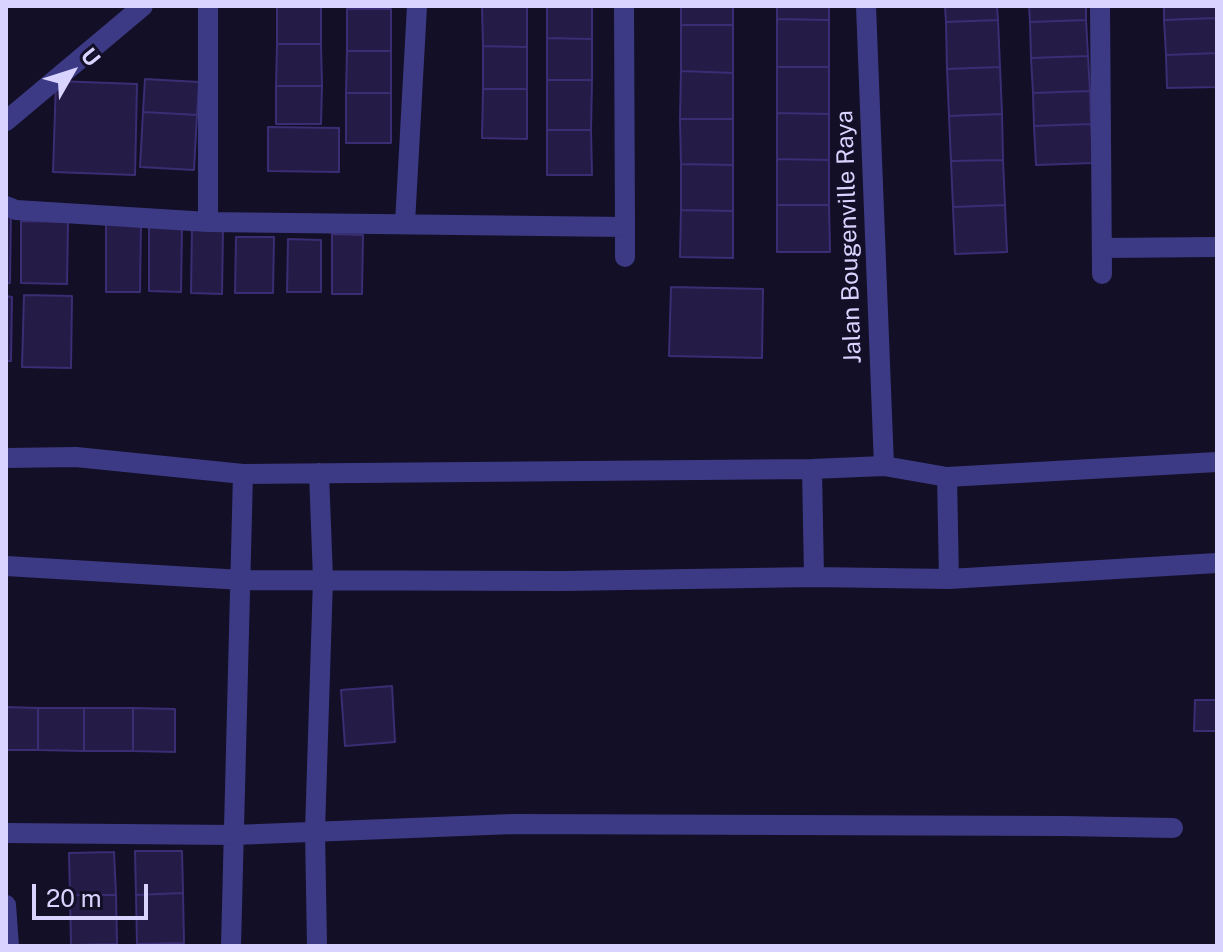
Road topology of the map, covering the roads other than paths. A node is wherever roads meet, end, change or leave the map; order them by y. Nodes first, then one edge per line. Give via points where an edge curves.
1 (143, 6) edge
2 (208, 6) edge
3 (417, 6) edge
4 (624, 6) edge
5 (866, 6) edge
6 (1100, 6) edge
7 (6, 121) edge
8 (6, 206) edge
9 (208, 222) junction
10 (405, 223) junction
11 (625, 227) junction
12 (1217, 247) edge
13 (1103, 248) junction
14 (625, 257) dead end
15 (1102, 274) dead end
16 (6, 458) edge
17 (1217, 462) edge
18 (884, 466) junction
19 (812, 469) junction
20 (319, 473) junction
21 (243, 474) junction
22 (947, 477) junction
23 (1217, 563) edge
24 (6, 566) edge
25 (814, 577) junction
26 (323, 579) junction
27 (949, 579) junction
28 (242, 580) junction
29 (1173, 828) dead end
30 (315, 831) junction
31 (6, 833) edge
32 (234, 835) junction
33 (6, 905) edge
34 (9, 946) edge
35 (231, 946) edge
36 (317, 946) edge

1 - 7 street
2 - 9 street
3 - 10 street
4 - 11 street
5 - 18 street, Jalan Bougenville Raya
6 - 13 street
8 - 9 street
9 - 10 street
10 - 11 street
11 - 14 street
12 - 13 street
13 - 15 street
16 - 21 street via 76,457
17 - 22 street
18 - 19 street
18 - 22 street
19 - 20 street
19 - 25 street
20 - 21 street
20 - 26 street
21 - 28 street
22 - 27 street
23 - 27 street
24 - 28 street
25 - 26 street
25 - 27 street
26 - 28 street
26 - 30 street
28 - 32 street
29 - 30 street via 513,824
30 - 32 street
30 - 36 street
31 - 32 street
32 - 35 street
33 - 34 street

